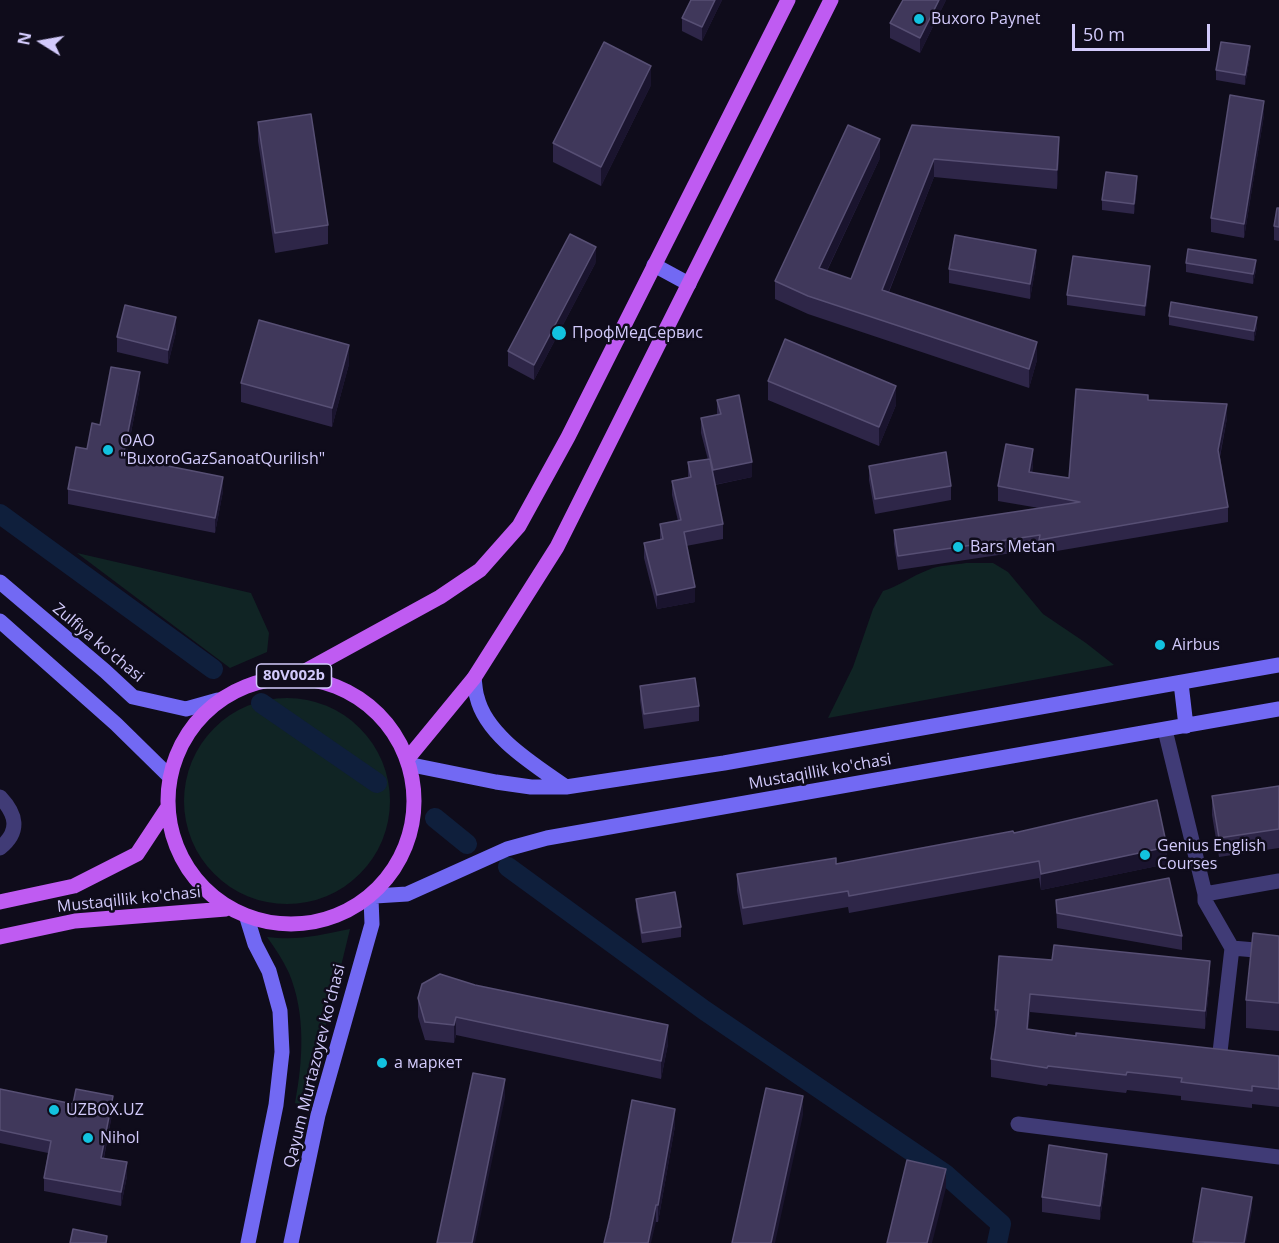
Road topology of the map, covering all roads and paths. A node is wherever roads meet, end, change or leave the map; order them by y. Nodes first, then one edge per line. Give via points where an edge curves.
1 (788, 0) edge
2 (831, 0) edge
3 (654, 264) junction
4 (689, 284) junction
5 (0, 582) edge
6 (3, 628) edge
7 (1279, 665) edge
8 (296, 675) junction
9 (474, 678) junction
10 (1181, 683) junction
11 (218, 700) junction
12 (1279, 709) edge
13 (1186, 726) junction
14 (1164, 730) junction
15 (410, 761) junction
16 (170, 777) junction
17 (566, 786) junction
18 (0, 797) edge
19 (168, 807) junction
20 (0, 848) edge
21 (1279, 881) edge
22 (1205, 894) junction
23 (373, 897) junction
24 (0, 902) edge
25 (226, 909) junction
26 (247, 918) junction
27 (0, 938) edge
28 (1232, 948) junction
29 (1279, 952) edge
30 (1220, 1052) edge
31 (1018, 1124) dead end
32 (1279, 1157) edge
33 (248, 1243) edge
34 (291, 1243) edge

1 - 3 main road
2 - 4 main road
3 - 4 main road
3 - 8 main road via 519,526 480,570 440,597
4 - 9 main road via 557,547
5 - 11 main road, Zulfiya ko'chasi via 133,697 186,709
6 - 16 main road via 116,724
7 - 10 main road, Mustaqillik ko'chasi
8 - 11 main road, 80V002b via 254,679
8 - 15 main road, 80V002b via 337,685 376,709
9 - 15 main road
9 - 17 main road via 477,698 497,733
10 - 13 main road
10 - 17 main road, Mustaqillik ko'chasi via 724,763
11 - 16 main road, 80V002b via 196,722 180,748
12 - 13 main road, Mustaqillik ko'chasi / 80V002b
13 - 14 main road, Mustaqillik ko'chasi / 80V002b
14 - 22 street
14 - 23 main road, Mustaqillik ko'chasi / 80V002b via 548,838 507,849 407,894
15 - 17 main road, Mustaqillik ko'chasi via 504,783
15 - 23 main road via 415,804 409,833
16 - 19 main road, 80V002b
18 - 20 street via 15,817 9,837
19 - 24 main road, Mustaqillik ko'chasi / 80V002b via 137,854 74,886
19 - 25 main road, 80V002b via 176,845 195,878
21 - 22 street
22 - 28 street via 1205,901
23 - 26 main road, 80V002b via 329,920 288,925
23 - 34 main road, Qayum Murtazoyev ko'chasi via 372,924 318,1115
25 - 26 main road, 80V002b
25 - 27 main road, Mustaqillik ko'chasi / 80V002b via 75,921
26 - 33 main road, Qayum Murtazoyev ko'chasi via 269,970 280,1011 282,1052 276,1105
28 - 29 street
28 - 30 street
31 - 32 street

